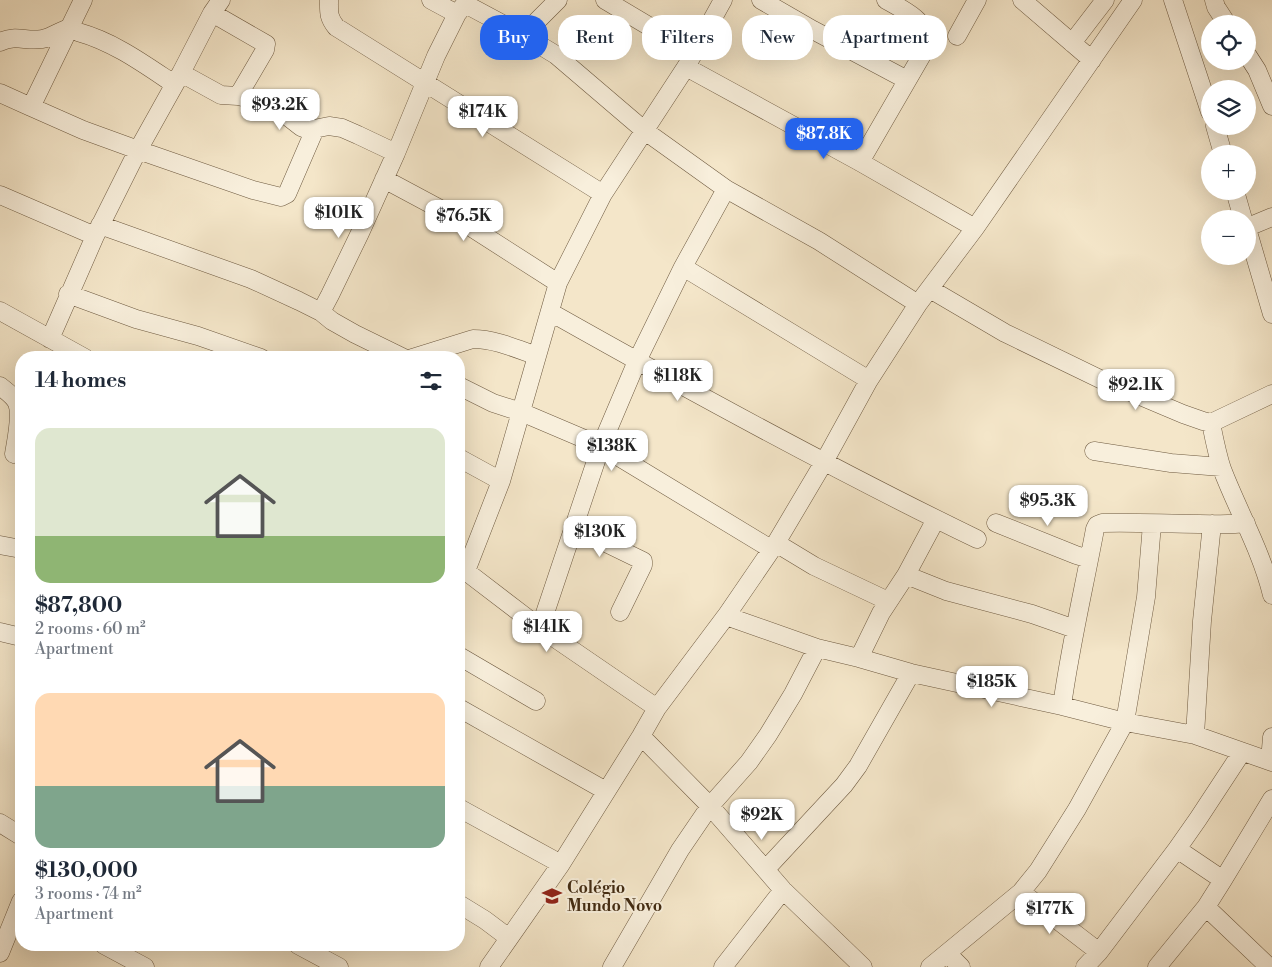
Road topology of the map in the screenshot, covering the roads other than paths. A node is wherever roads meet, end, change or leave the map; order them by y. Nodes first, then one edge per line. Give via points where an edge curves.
1 (83, 0) edge
2 (329, 0) edge
3 (431, 0) edge
4 (558, 0) edge
5 (605, 0) edge
6 (723, 0) edge
7 (761, 0) edge
8 (886, 0) edge
9 (977, 0) edge
10 (1022, 0) edge
11 (1105, 0) edge
12 (1133, 0) edge
13 (1173, 0) edge
14 (1214, 0) edge
15 (216, 6) edge
16 (457, 14) junction
17 (486, 15) edge
18 (543, 15) edge
19 (715, 15) edge
20 (1220, 15) edge
21 (642, 26) edge
22 (68, 29) junction
23 (957, 36) dead end
24 (0, 42) edge
25 (1072, 43) junction
26 (548, 50) edge
27 (690, 60) joint
28 (1092, 60) junction
29 (1259, 68) edge
30 (177, 79) junction
31 (907, 80) junction
32 (425, 83) junction
33 (1201, 85) edge
34 (0, 93) edge
35 (238, 96) junction
36 (1272, 106) edge
37 (31, 107) junction
38 (315, 129) junction
39 (645, 131) junction
40 (138, 150) junction
41 (396, 153) junction
42 (860, 162) junction
43 (384, 179) junction
44 (726, 189) junction
45 (603, 194) junction
46 (0, 195) edge
47 (1272, 217) edge
48 (1256, 224) edge
49 (975, 228) junction
50 (98, 230) junction
51 (1256, 259) edge
52 (683, 267) junction
53 (558, 282) junction
54 (930, 290) junction
55 (68, 294) junction
56 (918, 304) junction
57 (0, 311) edge
58 (321, 312) junction
59 (550, 312) junction
60 (1272, 314) edge
61 (50, 338) junction
62 (73, 351) edge
63 (241, 351) edge
64 (390, 351) edge
65 (434, 351) edge
66 (537, 356) junction
67 (637, 362) junction
68 (870, 380) junction
69 (0, 386) edge
70 (465, 389) edge
71 (1272, 394) edge
72 (15, 400) edge
73 (521, 412) junction
74 (1211, 423) junction
75 (15, 437) edge
76 (601, 446) junction
77 (1094, 451) dead end
78 (12, 454) edge
79 (465, 461) edge
80 (824, 462) junction
81 (1221, 467) junction
82 (501, 481) junction
83 (936, 519) junction
84 (996, 523) dead end
85 (1246, 523) junction
86 (1152, 524) junction
87 (1212, 524) junction
88 (573, 527) junction
89 (977, 539) dead end
90 (0, 545) edge
91 (773, 546) junction
92 (15, 548) edge
93 (1089, 559) junction
94 (465, 561) edge
95 (465, 570) edge
96 (906, 574) junction
97 (1272, 595) edge
98 (888, 601) junction
99 (620, 612) dead end
100 (726, 616) junction
101 (540, 628) junction
102 (1075, 629) junction
103 (0, 632) edge
104 (15, 636) edge
105 (817, 648) junction
106 (859, 658) junction
107 (465, 660) edge
108 (911, 673) junction
109 (536, 701) dead end
110 (1062, 706) junction
111 (657, 708) junction
112 (465, 711) edge
113 (1125, 722) junction
114 (1195, 735) junction
115 (641, 736) junction
116 (1272, 737) edge
117 (1242, 752) junction
118 (1271, 762) edge
119 (606, 791) junction
120 (1272, 799) edge
121 (710, 806) junction
122 (465, 811) edge
123 (0, 823) edge
124 (15, 832) edge
125 (1177, 849) junction
126 (561, 864) junction
127 (766, 869) junction
128 (1223, 880) junction
129 (783, 890) junction
130 (1021, 892) junction
131 (1206, 906) junction
132 (465, 908) edge
133 (15, 919) edge
134 (509, 938) junction
135 (115, 951) edge
136 (309, 951) edge
137 (1099, 952) junction
138 (0, 953) edge
139 (948, 954) junction
140 (1268, 961) edge
141 (0, 965) edge
142 (727, 965) edge
143 (4, 967) edge
144 (145, 967) edge
145 (339, 967) edge
146 (489, 967) edge
147 (612, 967) edge
148 (863, 967) edge
149 (930, 967) edge
150 (961, 967) edge
151 (1085, 967) edge
152 (1157, 967) edge

1 - 22 street
2 - 32 street via 330,20 336,27
3 - 16 street
4 - 18 street
5 - 21 street
6 - 19 street
7 - 31 street
8 - 31 street via 920,22 925,31 926,48
9 - 23 street
10 - 25 street
11 - 25 street
12 - 28 street
13 - 33 street
14 - 20 street
15 - 30 street
15 - 35 street via 266,44
16 - 17 street via 462,6 467,5
16 - 32 street
22 - 24 street via 43,39 15,37
22 - 30 street via 91,36
22 - 37 street
25 - 28 street
26 - 39 street
27 - 39 street
27 - 42 street
28 - 49 street
29 - 36 street
30 - 35 street via 222,96
30 - 40 street
31 - 42 street
32 - 41 street
32 - 45 street
34 - 37 street
35 - 38 street via 274,106 301,127
37 - 40 street
38 - 40 street via 287,194 281,197
38 - 41 street via 342,128
39 - 44 street
39 - 45 street
40 - 50 street
41 - 43 street
42 - 49 street
43 - 53 street via 455,217
43 - 58 street
44 - 52 street
44 - 56 street via 819,241
45 - 53 street
46 - 50 street
47 - 48 street
49 - 54 street
50 - 55 street
50 - 58 street via 251,279
51 - 60 street
52 - 67 street
52 - 68 street
53 - 59 street
54 - 56 street
54 - 74 street via 1005,333 1100,379
55 - 61 street
55 - 63 street
56 - 68 street
57 - 61 street
58 - 64 street
59 - 66 street
59 - 67 street
61 - 62 street
65 - 66 street via 473,339 488,340
66 - 73 street
67 - 76 street
67 - 80 street
68 - 80 street
69 - 72 street
70 - 73 street
71 - 74 street
73 - 76 street
73 - 82 street
74 - 81 street
75 - 78 street
76 - 88 street
76 - 91 street
77 - 81 street
79 - 82 street
80 - 83 street
80 - 91 street
81 - 85 street
82 - 94 street
83 - 89 street
83 - 96 street
84 - 93 street
85 - 87 street
85 - 97 street
86 - 87 street
86 - 93 street via 1097,525
86 - 113 street via 1146,597
87 - 114 street
88 - 99 street via 643,561
88 - 101 street
90 - 92 street
91 - 98 street
91 - 100 street
93 - 102 street
95 - 101 street
96 - 98 street
96 - 102 street via 946,591
98 - 106 street
100 - 105 street
100 - 111 street
101 - 111 street
102 - 110 street
103 - 104 street
105 - 106 street
105 - 121 street via 768,735
106 - 108 street
107 - 109 street
108 - 110 street
108 - 127 street via 844,785
110 - 113 street
111 - 115 street
112 - 119 street
113 - 114 street
113 - 130 street via 1056,844
114 - 117 street
115 - 119 street
115 - 121 street
116 - 118 street
117 - 118 street
117 - 125 street
119 - 126 street
120 - 128 street
121 - 127 street
121 - 147 street via 680,850
122 - 126 street
123 - 124 street
125 - 128 street
125 - 137 street
126 - 134 street
127 - 129 street
128 - 131 street
129 - 142 street
129 - 148 street
130 - 137 street
130 - 139 street
131 - 140 street
131 - 152 street
132 - 134 street
133 - 138 street
134 - 146 street
135 - 144 street
136 - 145 street
137 - 151 street
139 - 149 street
139 - 150 street
141 - 143 street

